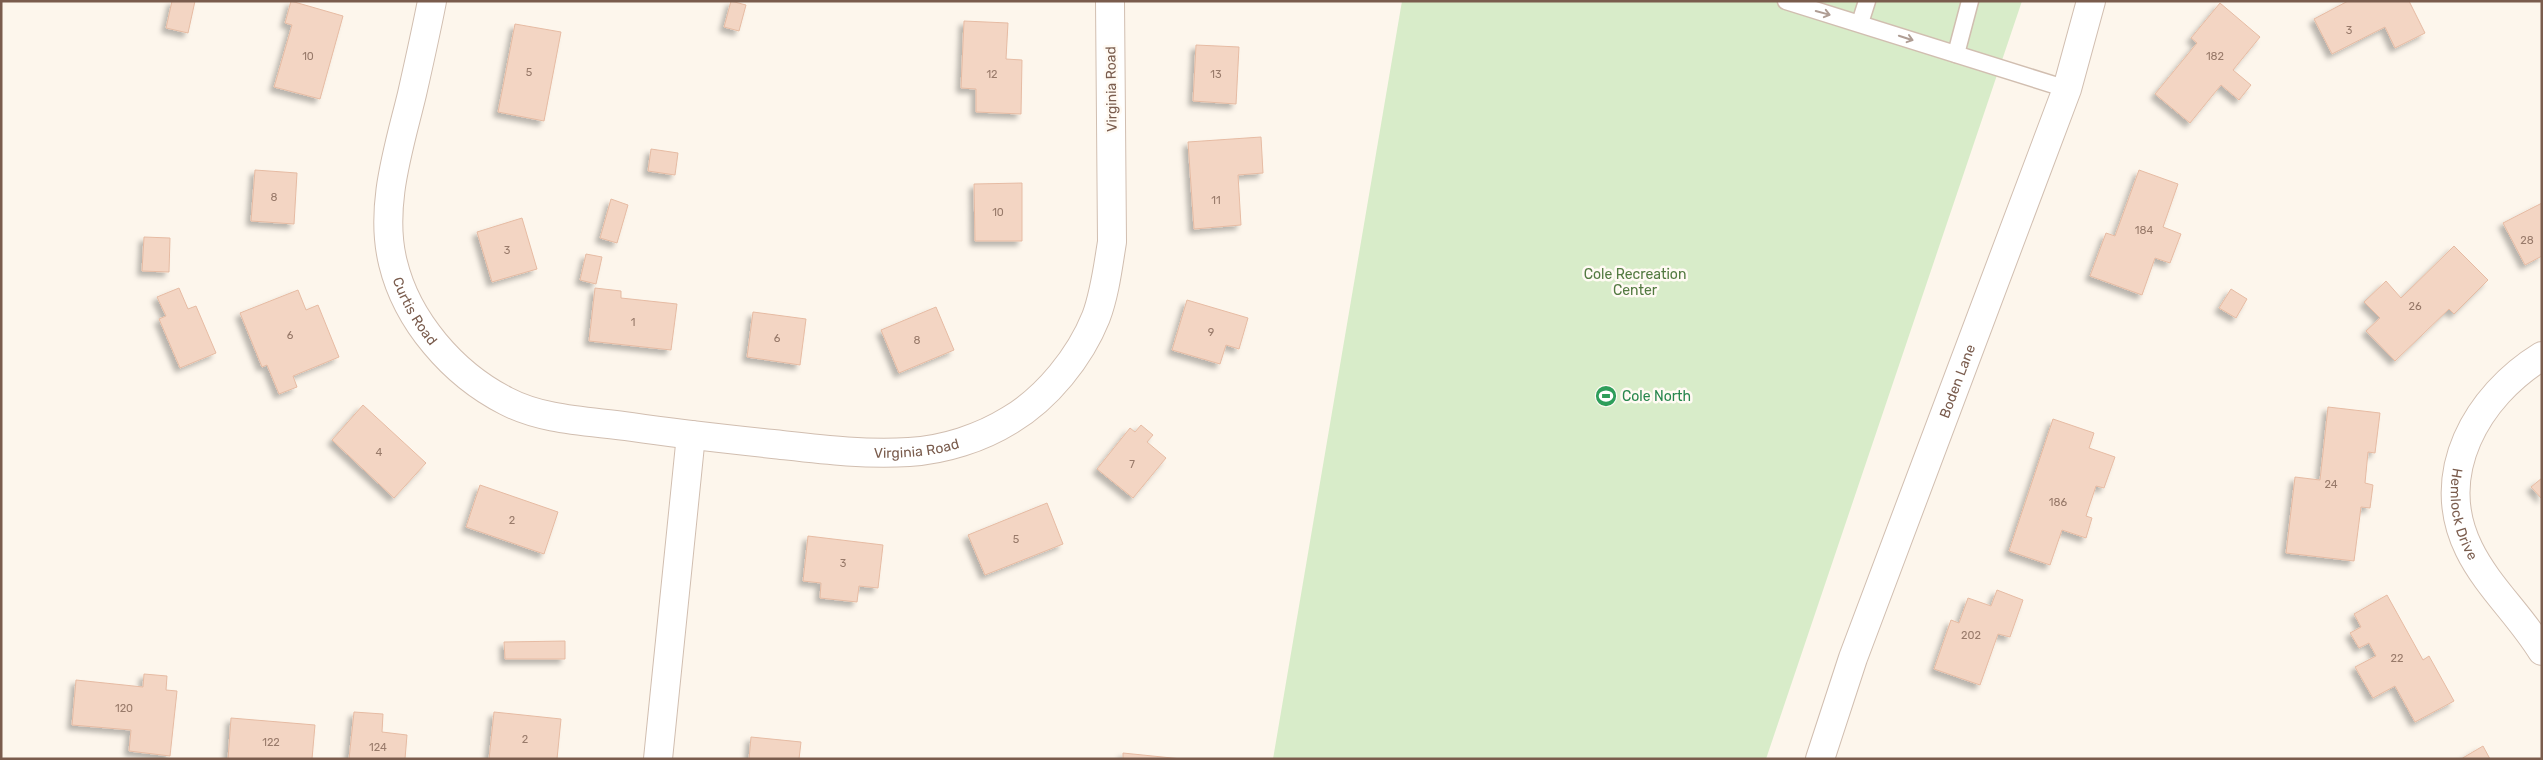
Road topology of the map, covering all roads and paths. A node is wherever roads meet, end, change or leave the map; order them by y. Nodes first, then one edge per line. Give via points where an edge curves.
1 (432, 1) edge
2 (1110, 1) edge
3 (1786, 1) edge
4 (1867, 1) edge
5 (1970, 1) edge
6 (2091, 1) edge
7 (1860, 23) junction
8 (1956, 54) junction
9 (2067, 89) junction
10 (2542, 356) edge
11 (691, 435) junction
12 (2542, 651) edge
13 (658, 759) edge
14 (1820, 759) edge

1 - 11 street, Curtis Road via 398,150 388,223 392,262 405,297 424,329 476,384 508,402 539,414
2 - 11 street, Virginia Road via 1112,242 1106,279 1096,316 1079,350 1038,399 1012,419 982,435 912,452 820,450
3 -> 7 lane
4 - 7 lane
5 - 8 lane
6 - 9 street, Boden Lane
7 -> 8 lane
8 - 9 lane
9 - 14 street, Boden Lane via 1853,658
10 - 12 street, Hemlock Drive via 2508,381 2482,410 2464,446 2456,481 2458,514 2469,549
11 - 13 street

